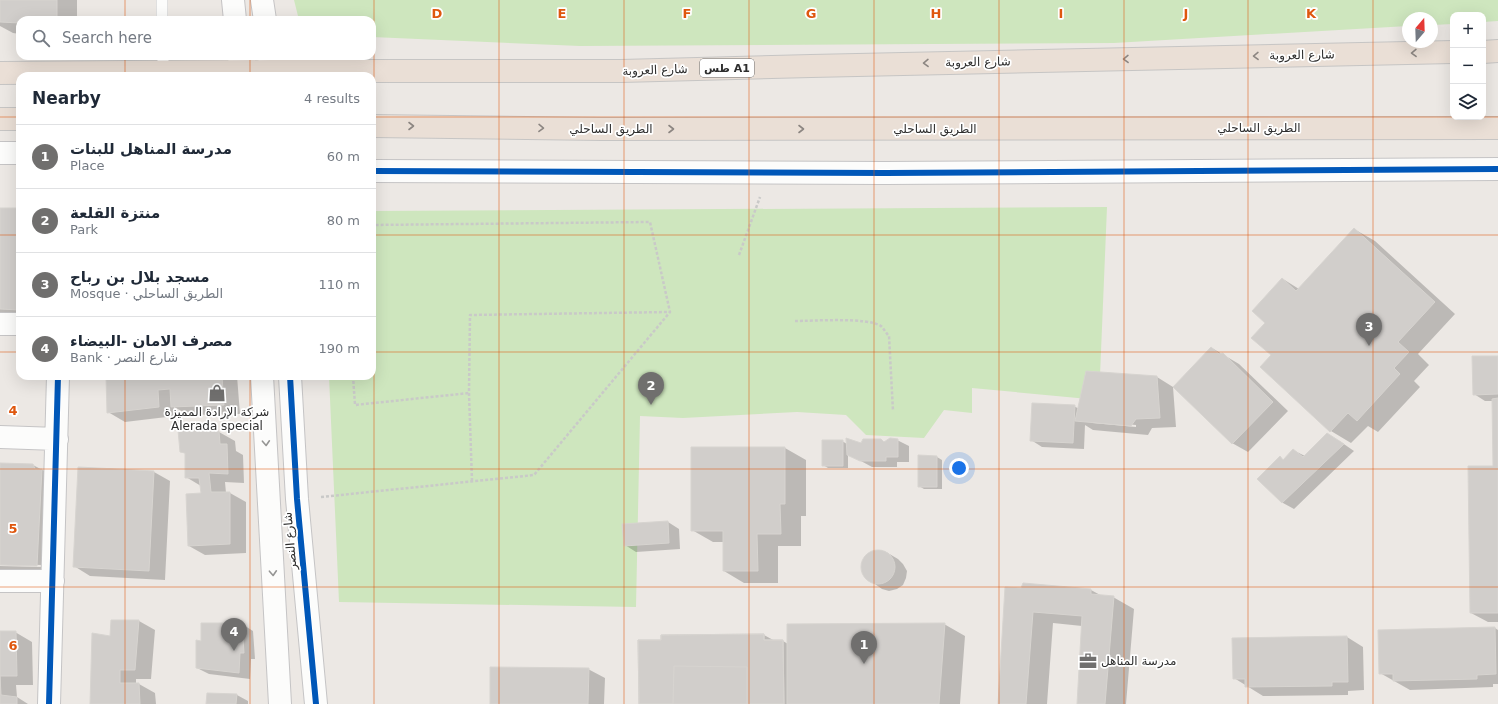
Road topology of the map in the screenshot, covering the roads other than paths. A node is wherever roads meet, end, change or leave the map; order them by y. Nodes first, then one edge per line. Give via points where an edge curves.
1 (162, 0) edge
2 (233, 0) edge
3 (262, 0) edge
4 (162, 16) edge
5 (235, 16) edge
6 (264, 16) edge
7 (1498, 51) edge
8 (1450, 52) edge
9 (1486, 52) edge
10 (163, 64) edge
11 (240, 68) edge
12 (271, 68) edge
13 (16, 72) edge
14 (18, 72) edge
15 (0, 73) edge
16 (0, 119) edge
17 (16, 119) edge
18 (376, 126) edge
19 (1498, 128) edge
20 (0, 153) edge
21 (16, 153) edge
22 (1498, 169) edge
23 (376, 171) edge
24 (0, 324) edge
25 (16, 324) edge
26 (58, 380) edge
27 (262, 380) edge
28 (290, 380) edge
29 (0, 437) edge
30 (56, 439) junction
31 (0, 581) edge
32 (53, 581) junction
33 (49, 704) edge
34 (280, 704) edge
35 (316, 704) edge

1 - 4 lane
2 - 5 street
3 - 6 street
7 - 9 highway
8 -> 12 highway, شارع العروبة / طس A1 via 819,65 621,72
10 - 11 highway, شارع العروبة / طس A1
10 - 14 highway, شارع العروبة / طس A1
11 - 12 highway, شارع العروبة / طس A1
13 - 15 highway, شارع العروبة / طس A1
16 - 17 highway
18 -> 19 highway, الطريق الساحلي via 602,129
20 - 21 street
22 - 23 street via 893,173
24 - 25 street
26 - 30 street
27 -> 34 street, شارع النصر
28 - 35 street, شارع النصر via 297,499
29 - 30 street
30 - 32 street
31 - 32 street
32 - 33 street

